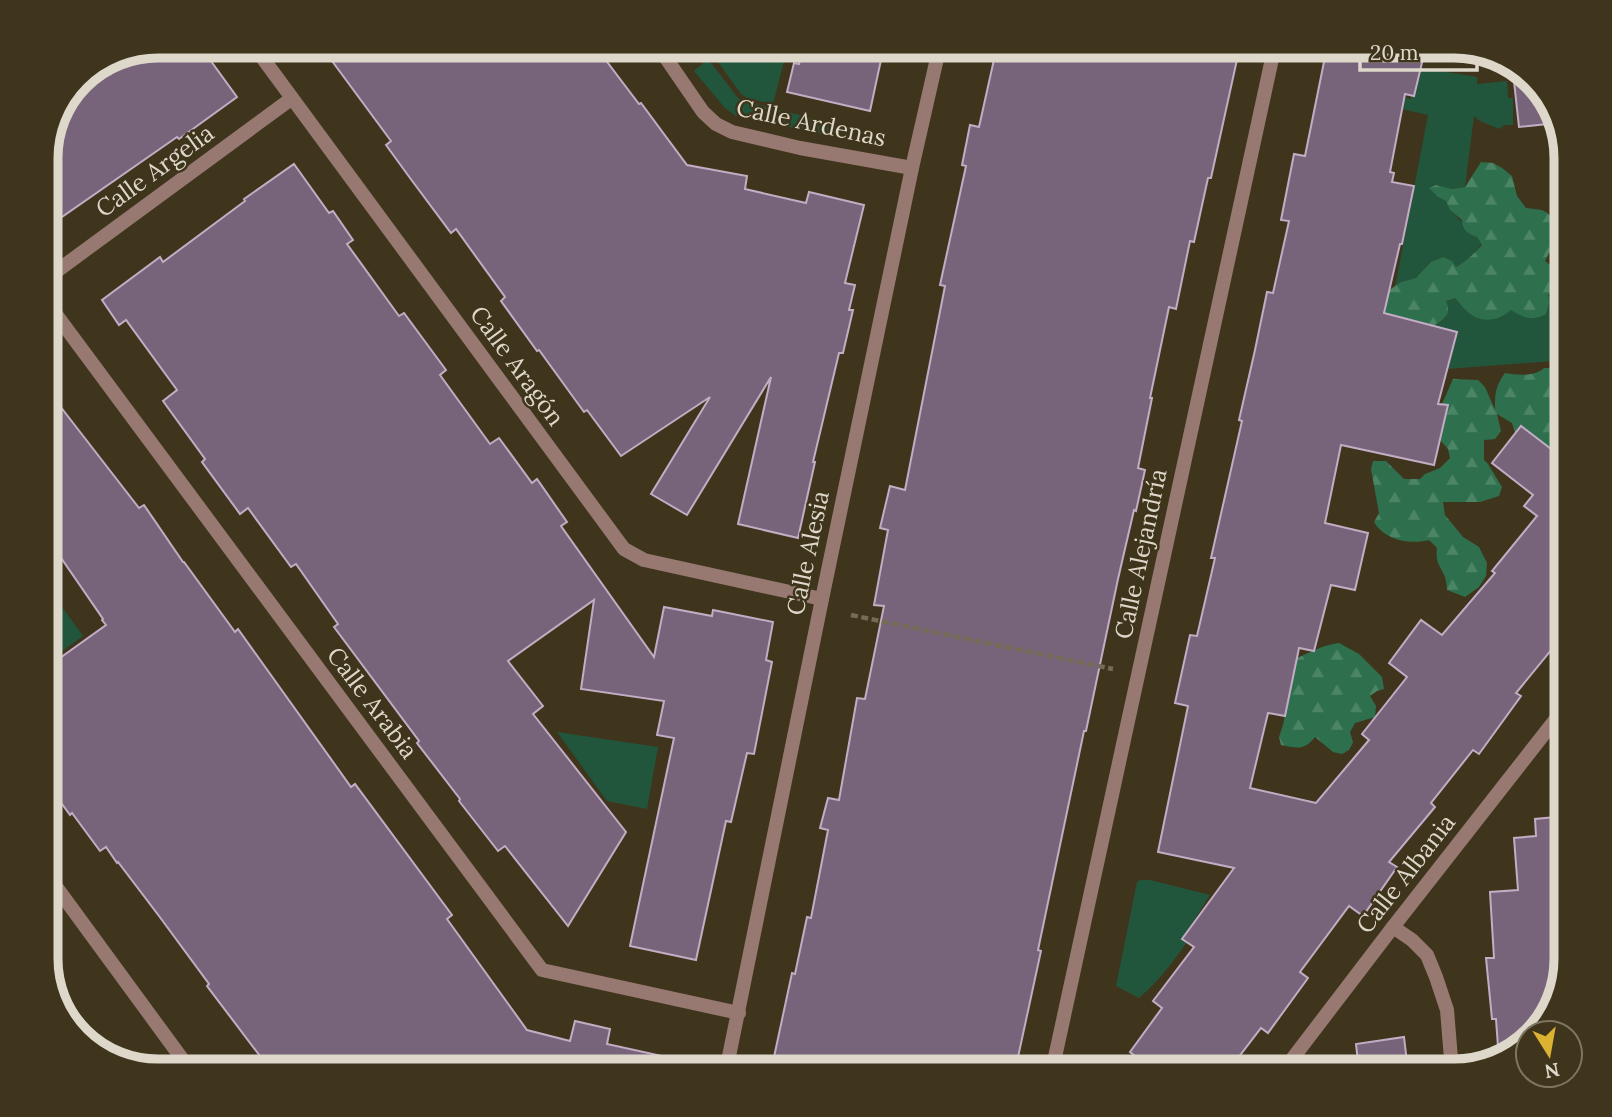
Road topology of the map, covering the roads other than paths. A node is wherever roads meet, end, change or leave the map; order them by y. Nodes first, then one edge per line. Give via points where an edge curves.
1 (262, 58) edge
2 (665, 58) edge
3 (937, 58) edge
4 (1272, 58) edge
5 (291, 99) junction
6 (912, 168) junction
7 (58, 270) edge
8 (58, 317) edge
9 (822, 599) junction
10 (1554, 721) edge
11 (58, 889) edge
12 (1393, 927) junction
13 (738, 1013) junction
14 (182, 1059) edge
15 (729, 1059) edge
16 (1055, 1059) edge
17 (1293, 1059) edge
18 (1451, 1059) edge

1 - 5 street, Calle Aragón
2 - 6 street, Calle Ardenas via 703,112 732,132
3 - 6 street, Calle Alesia
4 - 16 street, Calle Alejandría
5 - 7 street, Calle Argelia
5 - 9 street, Calle Aragón via 624,549 644,561
6 - 9 street, Calle Alesia
8 - 13 street, Calle Arabia via 542,970
9 - 13 street, Calle Alesia
10 - 12 street, Calle Albania
11 - 14 street
12 - 17 street, Calle Albania
12 - 18 street via 1427,955 1447,1010
13 - 15 street, Calle Alesia

